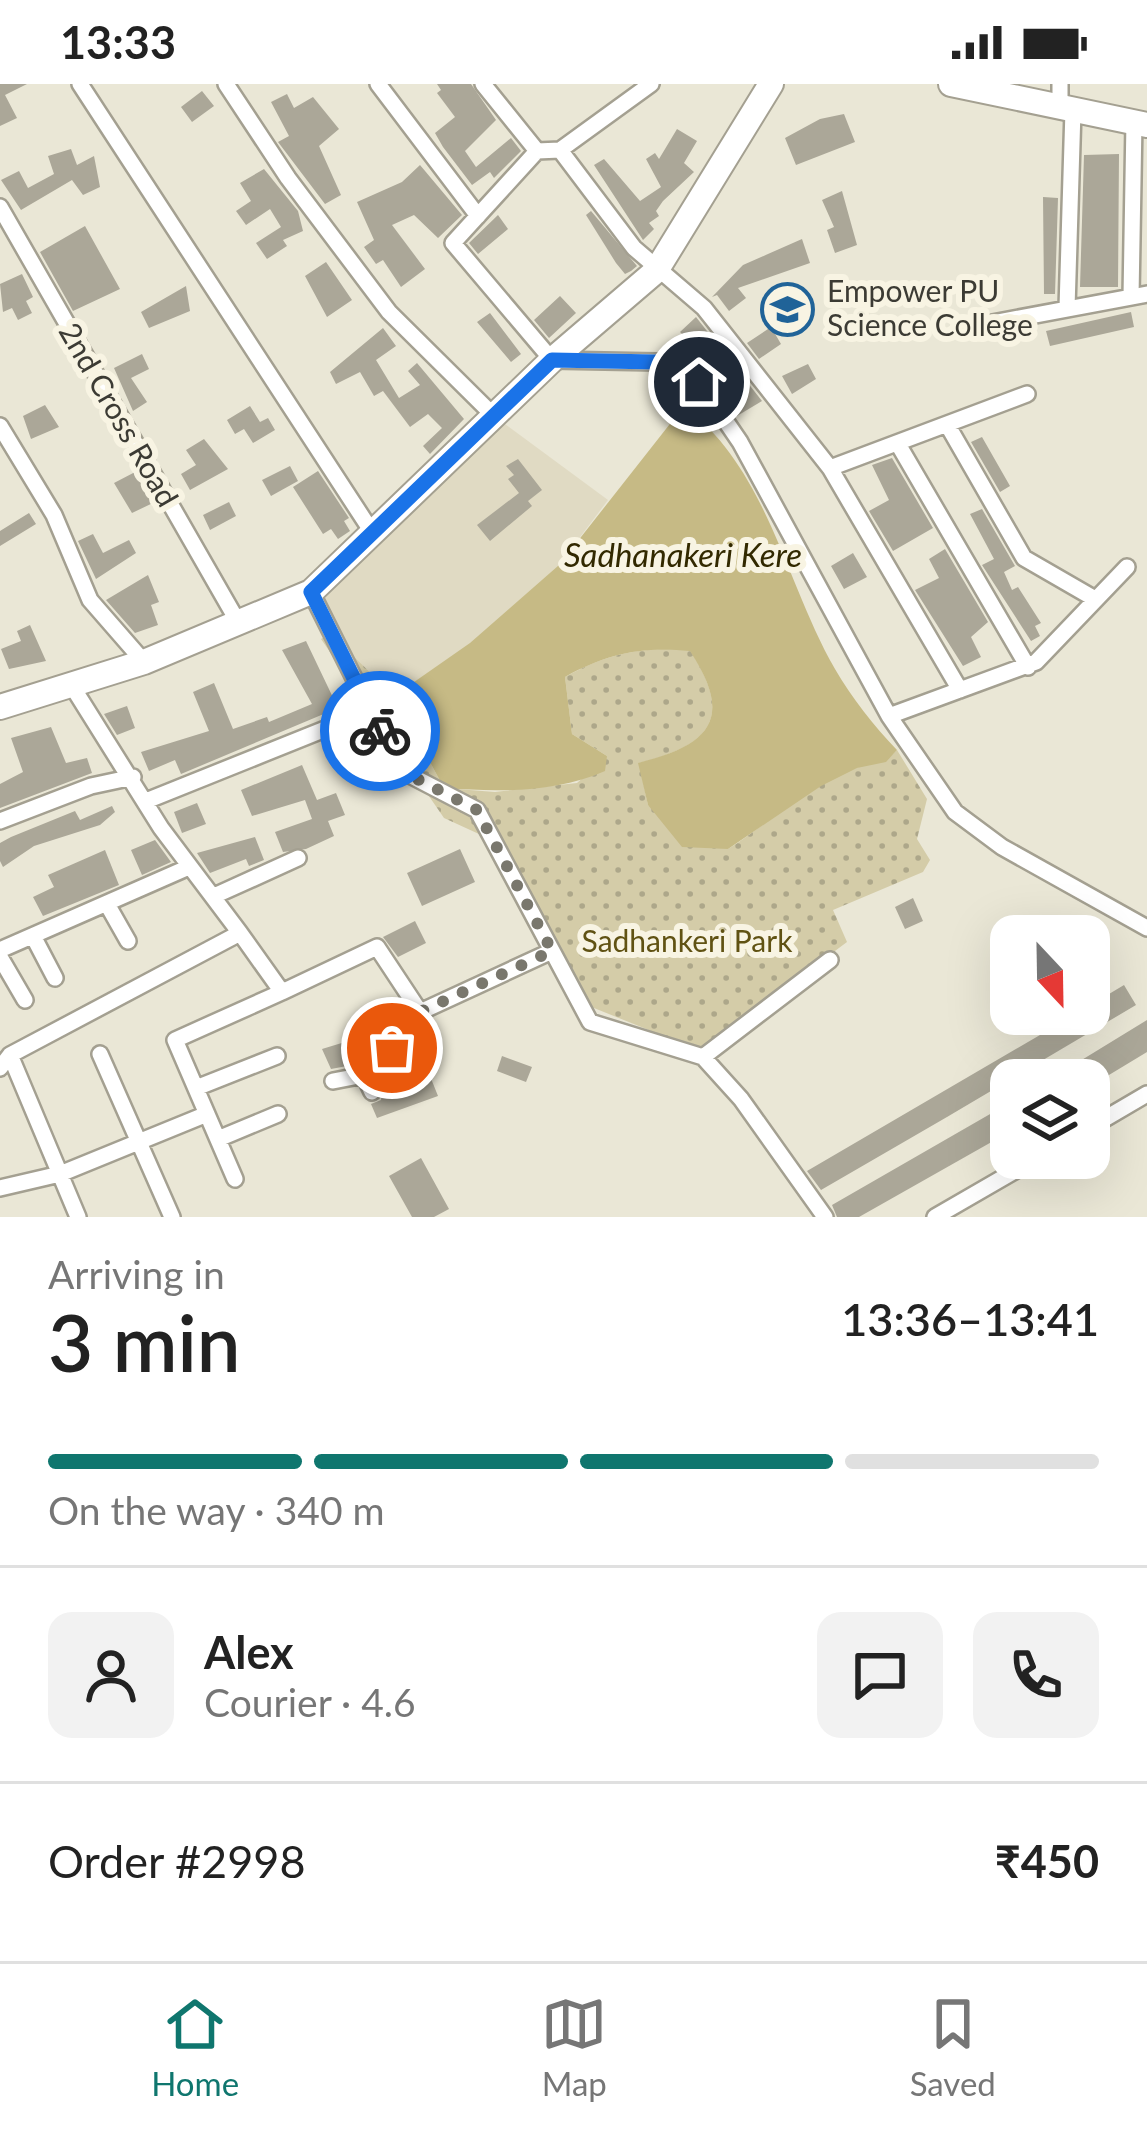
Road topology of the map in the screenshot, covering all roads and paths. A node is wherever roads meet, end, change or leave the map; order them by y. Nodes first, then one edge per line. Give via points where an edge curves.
1 (80, 84) edge
2 (226, 84) edge
3 (378, 84) edge
4 (614, 84) edge
5 (651, 84) edge
6 (771, 84) edge
7 (952, 84) edge
8 (488, 86) edge
9 (626, 98) junction
10 (1064, 101) edge
11 (1141, 123) edge
12 (560, 151) junction
13 (537, 152) junction
14 (0, 208) edge
15 (478, 216) junction
16 (656, 271) junction
17 (1139, 295) edge
18 (1067, 308) junction
19 (992, 323) dead end
20 (552, 360) junction
21 (1027, 394) dead end
22 (494, 416) junction
23 (0, 426) edge
24 (948, 426) junction
25 (898, 444) junction
26 (830, 468) junction
27 (372, 532) junction
28 (1126, 567) dead end
29 (311, 592) junction
30 (1095, 599) junction
31 (238, 622) junction
32 (144, 662) junction
33 (1028, 667) junction
34 (72, 686) junction
35 (960, 690) junction
36 (0, 707) edge
37 (370, 711) junction
38 (889, 716) junction
39 (133, 777) junction
40 (146, 801) junction
41 (0, 820) edge
42 (298, 858) dead end
43 (189, 867) junction
44 (214, 896) junction
45 (107, 904) junction
46 (1147, 928) edge
47 (240, 933) junction
48 (33, 935) junction
49 (128, 940) dead end
50 (552, 951) junction
51 (0, 953) edge
52 (830, 961) dead end
53 (56, 978) dead end
54 (282, 992) junction
55 (25, 1000) dead end
56 (420, 1012) junction
57 (100, 1054) dead end
58 (395, 1055) junction
59 (277, 1056) dead end
60 (704, 1057) junction
61 (5, 1061) edge
62 (333, 1081) dead end
63 (406, 1081) dead end
64 (196, 1088) junction
65 (1147, 1094) edge
66 (207, 1114) junction
67 (278, 1114) dead end
68 (1110, 1116) edge
69 (218, 1138) junction
70 (139, 1142) junction
71 (60, 1174) junction
72 (235, 1179) dead end
73 (1001, 1179) edge
74 (0, 1188) edge
75 (77, 1217) edge
76 (172, 1217) edge
77 (825, 1217) edge
78 (935, 1217) edge

1 - 27 street
2 - 22 street via 389,312
3 - 15 street
4 - 9 street
5 - 9 street
6 - 16 main road
7 - 10 main road
8 - 13 street
9 - 12 street
10 - 11 main road
10 - 18 street
11 - 17 street
12 - 13 street
12 - 16 street
13 - 15 street
14 - 31 street, 2nd Cross Road
15 - 20 street via 453,243
16 - 20 main road
16 - 26 street via 704,308
17 - 18 street
18 - 19 street
20 - 22 main road
20 - 38 street via 656,362 699,382
21 - 24 street
22 - 27 main road
23 - 32 street via 54,515 90,600
24 - 25 street
24 - 30 street via 1024,558
25 - 26 street
25 - 33 street
26 - 35 street
27 - 29 main road
28 - 30 street
29 - 31 main road
29 - 37 street
30 - 33 street
31 - 32 main road
32 - 34 main road
33 - 35 street
34 - 36 main road
34 - 39 street
35 - 38 street
37 - 40 street
37 - 50 street via 400,770 477,810
38 - 46 street via 955,812
39 - 40 street
39 - 41 street
40 - 43 street
42 - 44 street
43 - 44 street
43 - 45 street
44 - 47 street
45 - 48 street
45 - 49 street
47 - 54 street
47 - 61 street
48 - 51 street
48 - 53 street
50 - 56 street
50 - 60 street via 590,1022
51 - 55 street
52 - 60 street
54 - 56 street via 377,947
54 - 64 street via 175,1040
56 - 58 street via 425,1050
57 - 70 street
58 - 62 street via 365,1076
58 - 63 street
59 - 64 street
60 - 77 street
61 - 71 street
64 - 66 street
65 - 68 street
66 - 69 street
66 - 70 street
67 - 69 street
69 - 72 street
70 - 71 street
70 - 76 street
71 - 74 street
71 - 75 street
73 - 78 street

